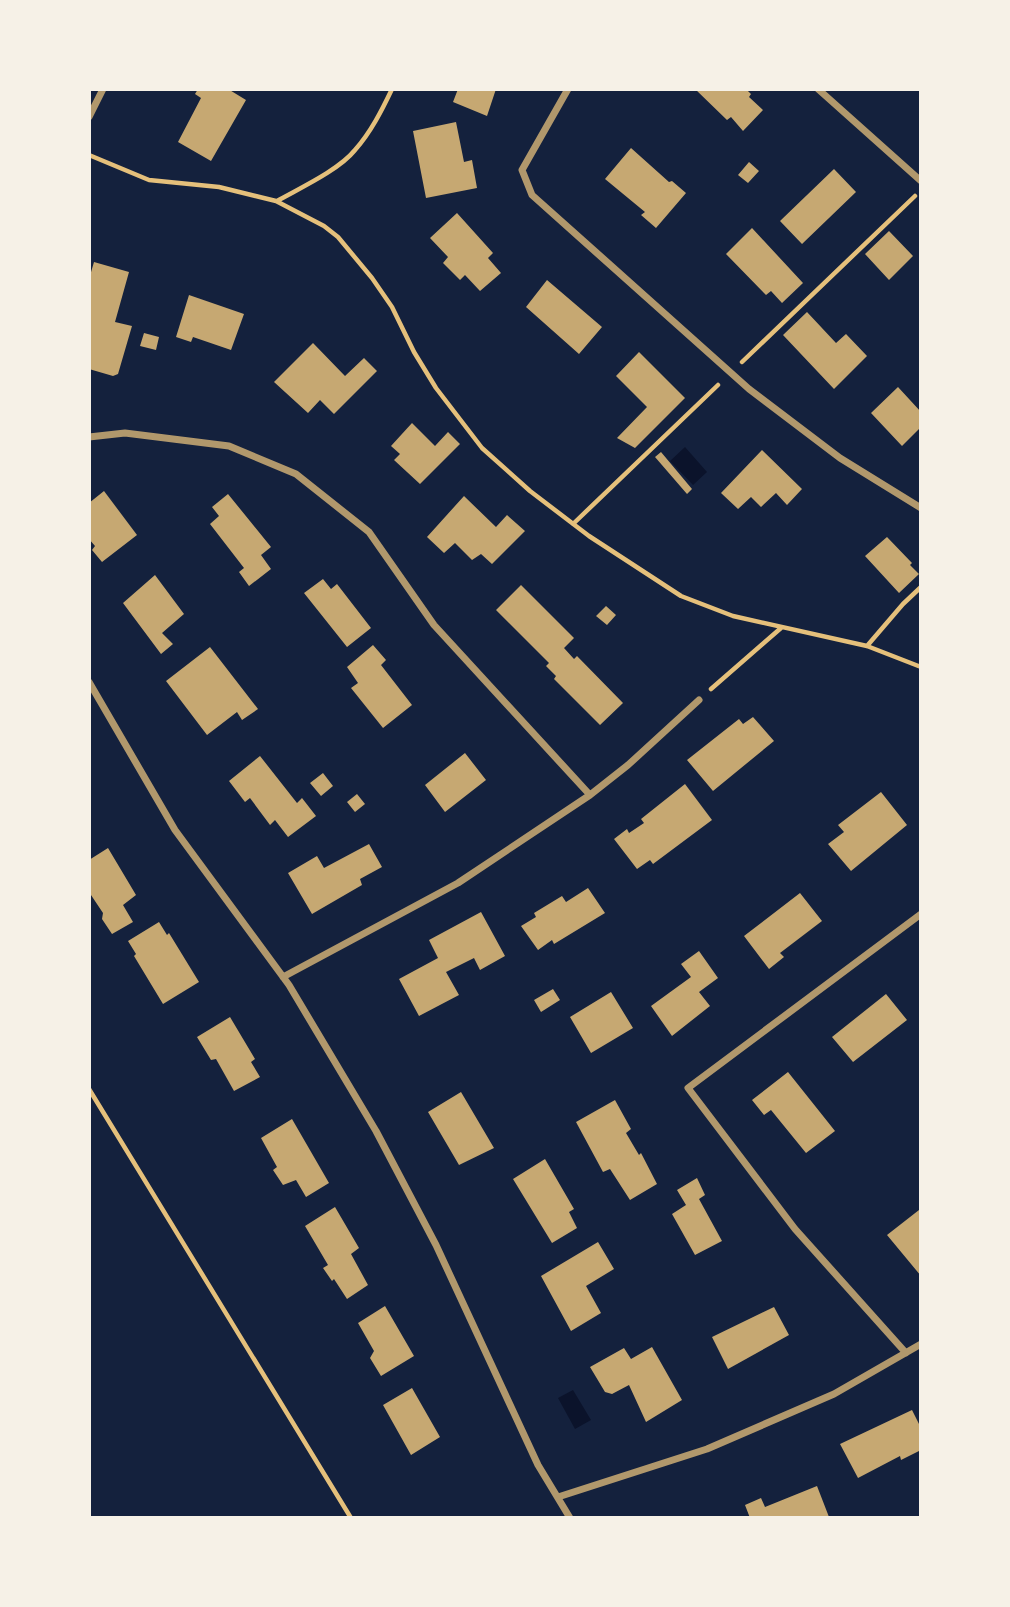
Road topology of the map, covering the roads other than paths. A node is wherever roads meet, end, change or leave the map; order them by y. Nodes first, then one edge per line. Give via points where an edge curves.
1 (103, 89) edge
2 (568, 89) edge
3 (818, 89) edge
4 (89, 117) edge
5 (921, 181) edge
6 (89, 437) edge
7 (921, 508) edge
8 (89, 682) edge
9 (699, 700) road end
10 (590, 795) junction
11 (921, 914) edge
12 (283, 977) junction
13 (921, 1344) edge
14 (905, 1353) junction
15 (558, 1497) junction
16 (570, 1518) edge

1 - 4 street
2 - 7 street via 522,170 532,195 730,373 840,458
3 - 5 street
6 - 10 street via 125,433 229,446 296,474 369,532 433,625
8 - 12 street via 175,830
9 - 10 street
10 - 12 street via 458,883
11 - 14 street via 688,1088 795,1229
12 - 15 street via 382,1142 436,1245 538,1465
13 - 14 street
14 - 15 street via 834,1394 707,1449
15 - 16 street

